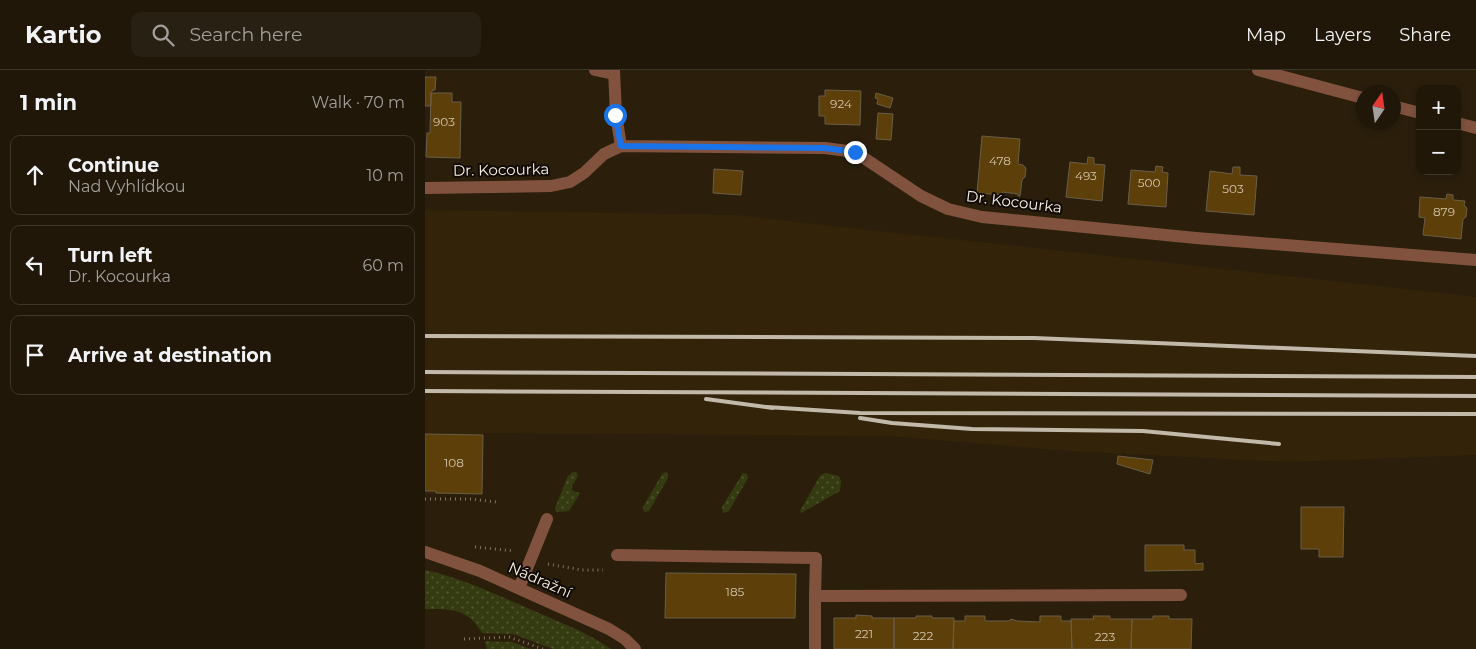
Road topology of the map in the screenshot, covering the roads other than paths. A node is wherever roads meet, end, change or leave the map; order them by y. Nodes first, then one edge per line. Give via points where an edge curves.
1 (595, 70) edge
2 (1258, 70) edge
3 (614, 72) edge
4 (1356, 96) edge
5 (1401, 108) edge
6 (1416, 112) edge
7 (1461, 124) edge
8 (1476, 128) edge
9 (621, 146) junction
10 (425, 188) edge
11 (1476, 260) edge
12 (547, 519) dead end
13 (425, 552) edge
14 (617, 555) dead end
15 (519, 588) junction
16 (1181, 595) dead end
17 (815, 596) junction
18 (635, 649) edge
19 (815, 649) edge

1 - 3 street
2 - 4 street
3 - 9 street via 615,115
5 - 6 street
7 - 8 street
9 - 10 street, Dr. Kocourka via 604,154 570,182 551,186
9 - 11 street, Dr. Kocourka via 825,148 855,152 921,196 948,209 982,217
12 - 15 street
13 - 15 street, Nádražní
14 - 17 street via 816,558
15 - 18 street, Nádražní via 609,629 625,638
16 - 17 street
17 - 19 street

